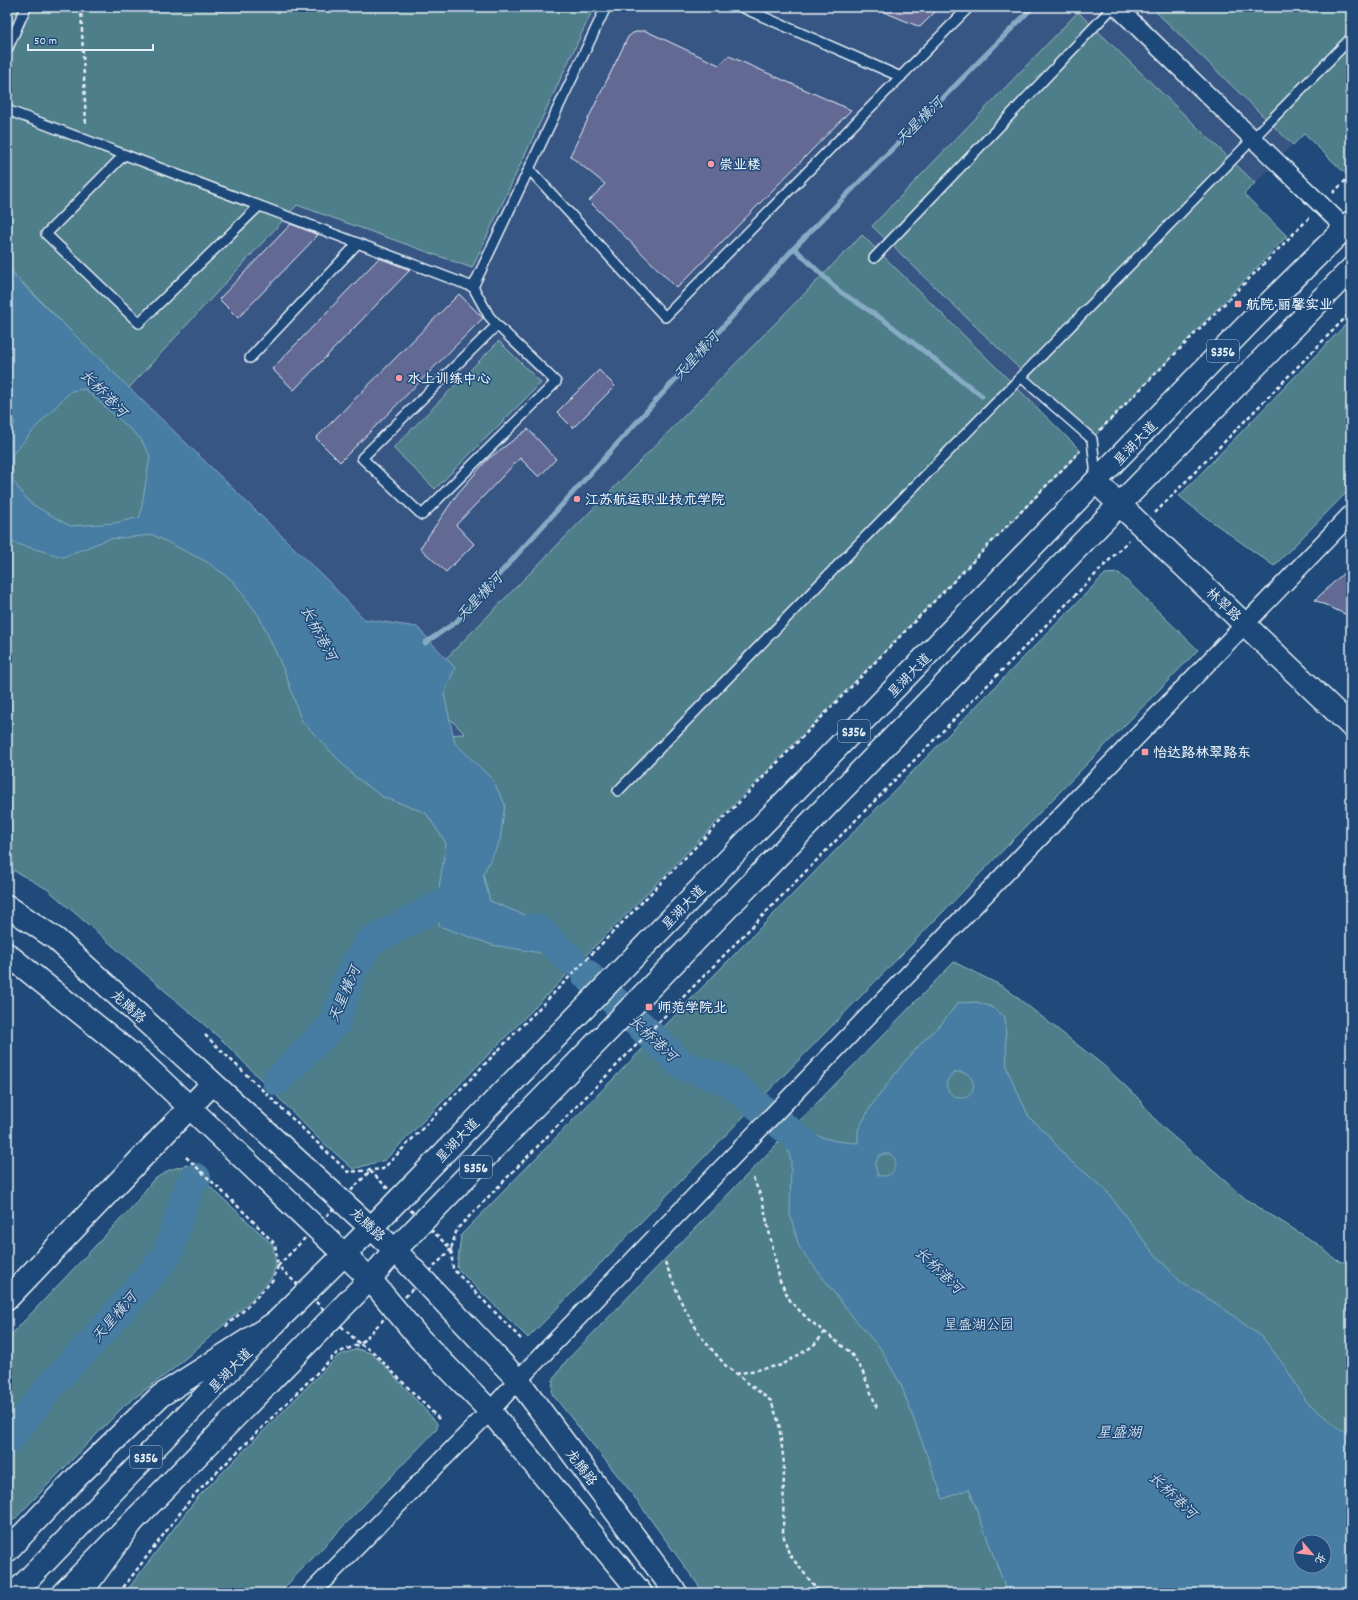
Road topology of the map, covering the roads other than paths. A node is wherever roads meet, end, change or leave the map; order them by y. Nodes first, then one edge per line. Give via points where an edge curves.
1 (26, 7) edge
2 (606, 7) edge
3 (741, 7) edge
4 (969, 7) edge
5 (1113, 7) edge
6 (1117, 7) edge
7 (1351, 38) edge
8 (7, 50) edge
9 (901, 77) junction
10 (7, 110) edge
11 (1253, 139) junction
12 (124, 154) junction
13 (529, 169) junction
14 (259, 206) junction
15 (1348, 225) edge
16 (358, 243) junction
17 (874, 258) dead end
18 (1351, 269) edge
19 (473, 287) junction
20 (497, 324) junction
21 (250, 358) dead end
22 (1021, 377) junction
23 (1096, 482) junction
24 (1119, 505) junction
25 (1351, 514) edge
26 (1245, 623) junction
27 (1351, 726) edge
28 (618, 791) dead end
29 (7, 906) edge
30 (7, 954) edge
31 (213, 1083) junction
32 (190, 1108) junction
33 (372, 1227) junction
34 (395, 1250) junction
35 (343, 1255) junction
36 (370, 1279) junction
37 (7, 1299) edge
38 (276, 1322) junction
39 (518, 1380) junction
40 (490, 1411) junction
41 (130, 1524) junction
42 (7, 1550) edge
43 (15, 1593) edge
44 (63, 1593) edge
45 (81, 1593) edge
46 (311, 1593) edge
47 (641, 1593) edge
48 (676, 1593) edge

1 - 8 lane
2 - 13 lane
3 - 9 lane
4 - 9 lane
5 - 17 lane
6 - 11 street
7 - 11 lane
9 - 13 lane via 665,317
10 - 12 lane
11 - 15 street via 1322,205
11 - 22 lane
12 - 14 lane
12 - 14 lane via 46,234 139,323
13 - 19 lane
14 - 16 lane
15 - 23 main road, 星湖大道 / S356 via 1254,318
16 - 19 lane
16 - 21 lane
18 - 24 main road, S356
19 - 20 lane via 489,316
20 - 20 lane via 556,382 422,515 362,458
22 - 23 lane via 1092,438
22 - 28 lane
23 - 24 main road, 林翠路
23 - 33 main road, 星湖大道 / S356
24 - 26 main road, 林翠路
24 - 34 main road, S356
25 - 26 street
26 - 27 main road, 林翠路
26 - 39 street
29 - 31 main road, 龙腾路 via 56,939
30 - 32 main road via 144,1064
31 - 32 main road
31 - 33 main road, 龙腾路
32 - 35 main road
32 - 37 main road
33 - 34 main road, 龙腾路
33 - 35 main road, 星湖大道 / S356
34 - 36 main road, S356
34 - 39 main road, 龙腾路
35 - 36 main road
35 - 38 main road, 星湖大道 / S356
36 - 40 main road via 420,1339
36 - 41 main road, S356
38 - 42 main road via 160,1396
38 - 43 main road, 星湖大道 / S356
39 - 40 street
39 - 48 main road, 龙腾路
40 - 46 street
40 - 47 main road
41 - 44 main road, S356
41 - 45 main road

